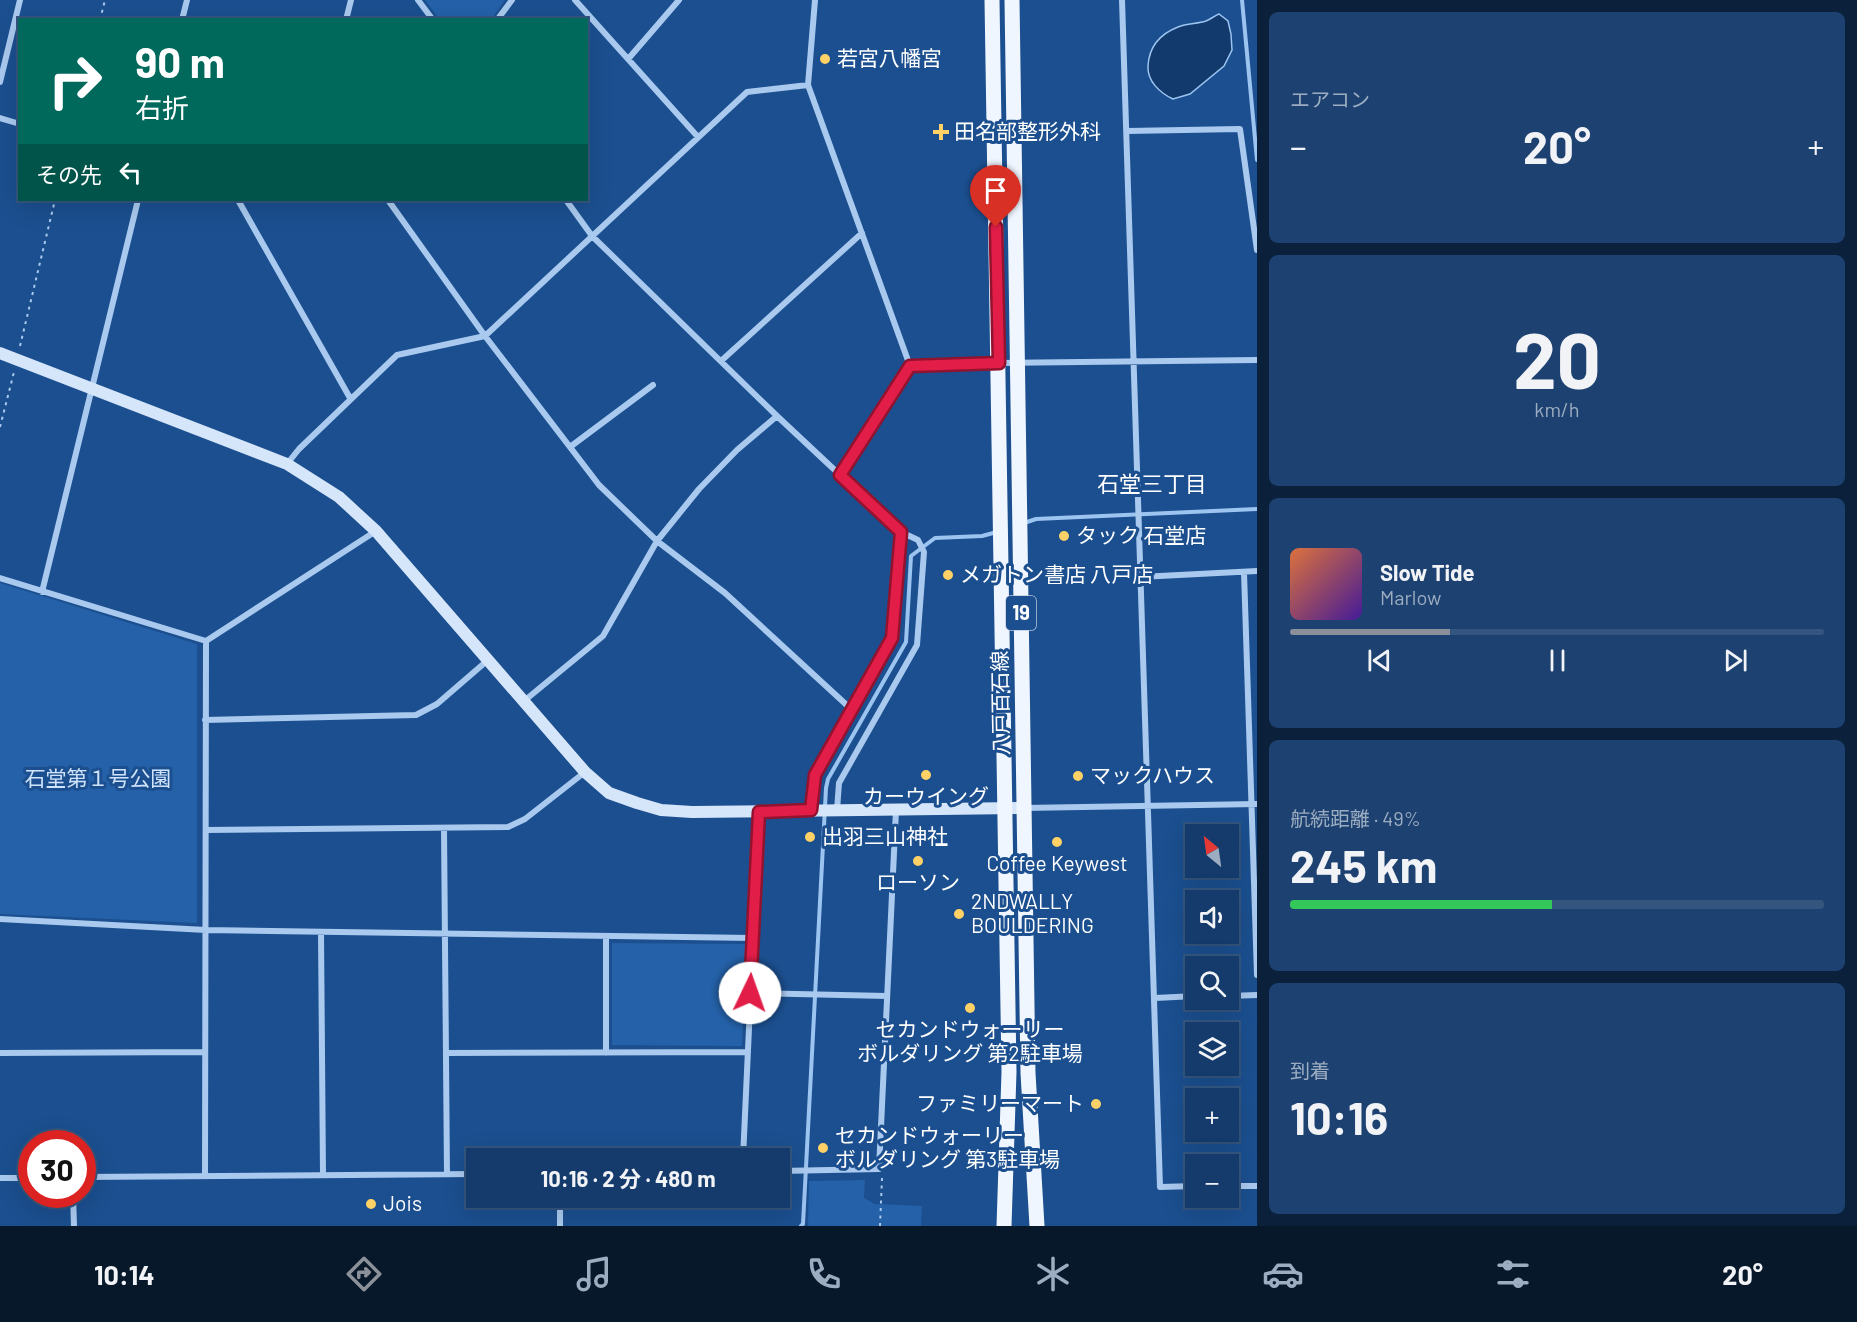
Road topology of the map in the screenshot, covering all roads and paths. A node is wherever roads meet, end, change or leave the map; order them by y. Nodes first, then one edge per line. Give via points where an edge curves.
1 (20, 0) edge
2 (105, 0) edge
3 (187, 0) edge
4 (351, 0) edge
5 (418, 0) edge
6 (512, 0) edge
7 (575, 0) edge
8 (679, 0) edge
9 (815, 0) edge
10 (992, 0) edge
11 (1011, 0) edge
12 (1122, 0) edge
13 (100, 18) edge
14 (182, 18) edge
15 (346, 18) edge
16 (432, 18) edge
17 (498, 18) edge
18 (629, 58) junction
19 (0, 82) edge
20 (808, 85) junction
21 (0, 118) edge
22 (18, 123) edge
23 (1127, 131) junction
24 (698, 137) junction
25 (55, 201) edge
26 (138, 201) edge
27 (239, 201) edge
28 (389, 201) edge
29 (567, 201) edge
30 (862, 233) junction
31 (592, 236) junction
32 (1257, 250) edge
33 (485, 336) junction
34 (0, 353) edge
35 (16, 359) junction
36 (1257, 360) edge
37 (721, 362) junction
38 (1134, 362) junction
39 (999, 363) junction
40 (1018, 363) junction
41 (910, 366) junction
42 (653, 385) dead end
43 (90, 388) junction
44 (350, 398) junction
45 (777, 416) junction
46 (0, 427) edge
47 (570, 447) junction
48 (287, 464) junction
49 (840, 475) junction
50 (376, 531) junction
51 (901, 532) junction
52 (657, 541) junction
53 (1257, 571) edge
54 (1244, 572) junction
55 (1140, 577) junction
56 (0, 578) edge
57 (42, 592) junction
58 (206, 641) junction
59 (488, 660) junction
60 (524, 701) junction
61 (851, 709) junction
62 (205, 720) junction
63 (585, 772) junction
64 (1254, 804) edge
65 (1147, 806) junction
66 (1005, 808) junction
67 (1023, 808) junction
68 (896, 809) junction
69 (811, 810) junction
70 (837, 810) junction
71 (759, 812) junction
72 (444, 828) junction
73 (206, 830) junction
74 (0, 920) edge
75 (206, 930) junction
76 (321, 932) junction
77 (444, 934) junction
78 (606, 937) junction
79 (753, 938) junction
80 (1257, 975) edge
81 (750, 993) junction
82 (1257, 995) edge
83 (887, 996) junction
84 (1239, 996) edge
85 (1185, 997) edge
86 (1155, 998) junction
87 (205, 1052) junction
88 (747, 1052) junction
89 (0, 1053) edge
90 (446, 1053) junction
91 (606, 1053) junction
92 (743, 1148) edge
93 (790, 1171) edge
94 (447, 1174) junction
95 (466, 1174) edge
96 (323, 1175) junction
97 (206, 1176) junction
98 (882, 1177) dead end
99 (0, 1178) edge
100 (18, 1178) edge
101 (96, 1178) edge
102 (1185, 1186) edge
103 (1239, 1186) edge
104 (1257, 1186) edge
105 (73, 1208) edge
106 (560, 1208) edge
107 (74, 1226) edge
108 (560, 1226) edge
109 (880, 1226) edge
110 (1004, 1226) edge
111 (1037, 1226) edge

1 - 19 street
2 - 13 path
3 - 14 street
4 - 15 street
5 - 16 street
6 - 17 street
7 - 18 street
8 - 18 street
9 - 20 street
10 - 39 main road, 八戸百石線 / 19
11 - 40 main road, 八戸百石線 / 19
12 - 23 street
18 - 24 street
20 - 24 street via 747,92
20 - 30 street
21 - 22 street
23 - 32 street via 1240,129
23 - 38 street
24 - 31 street
25 - 35 path
26 - 43 street
27 - 44 street
28 - 33 street
29 - 31 street
30 - 37 street
30 - 41 street
31 - 33 street
31 - 37 street
33 - 44 street via 397,354
33 - 47 street
34 - 35 street
35 - 43 street
35 - 46 path
36 - 38 street
37 - 45 street
38 - 40 street
38 - 55 street
39 - 40 street
39 - 41 street
39 - 66 main road, 八戸百石線 / 19
40 - 67 main road, 八戸百石線 / 19
41 - 49 street
42 - 47 street
43 - 48 street
43 - 57 street
44 - 48 street
45 - 49 street
45 - 52 street via 699,489
47 - 52 street via 599,485
48 - 50 street via 339,497
49 - 51 street
50 - 58 street
50 - 59 street
51 - 61 street via 892,638
51 - 70 street via 918,540 924,552 917,645 839,783
52 - 60 street via 603,636
52 - 61 street via 725,592
53 - 54 street
54 - 55 street
54 - 64 street
55 - 65 street
56 - 57 street
57 - 58 street
58 - 62 street
59 - 60 street
59 - 62 street via 437,704 416,715
60 - 63 street
61 - 69 street via 815,775
62 - 73 street
63 - 71 street via 609,793 661,810
63 - 72 street via 525,819 508,827
64 - 65 street
64 - 80 street
65 - 67 street
65 - 86 street
66 - 67 street
66 - 68 street
66 - 110 main road, 八戸百石線 / 19 via 1009,1072
67 - 111 main road, 八戸百石線 / 19 via 1028,1073
68 - 70 street
68 - 83 street
69 - 70 street
69 - 71 street
71 - 79 street
72 - 73 street
72 - 77 street
73 - 75 street
74 - 75 street
75 - 76 street
75 - 87 street
76 - 77 street
76 - 96 street
77 - 78 street
77 - 90 street
78 - 79 street
78 - 91 street
79 - 81 street
81 - 83 street
81 - 88 street
82 - 84 street
83 - 93 street via 879,1169
85 - 86 street
86 - 102 street via 1160,1187
87 - 89 street
87 - 97 street
88 - 91 street
88 - 92 street
90 - 91 street
90 - 94 street
94 - 95 street
94 - 96 street
96 - 97 street
97 - 101 street
98 - 109 path
99 - 100 street
103 - 104 street
105 - 107 street
106 - 108 street

